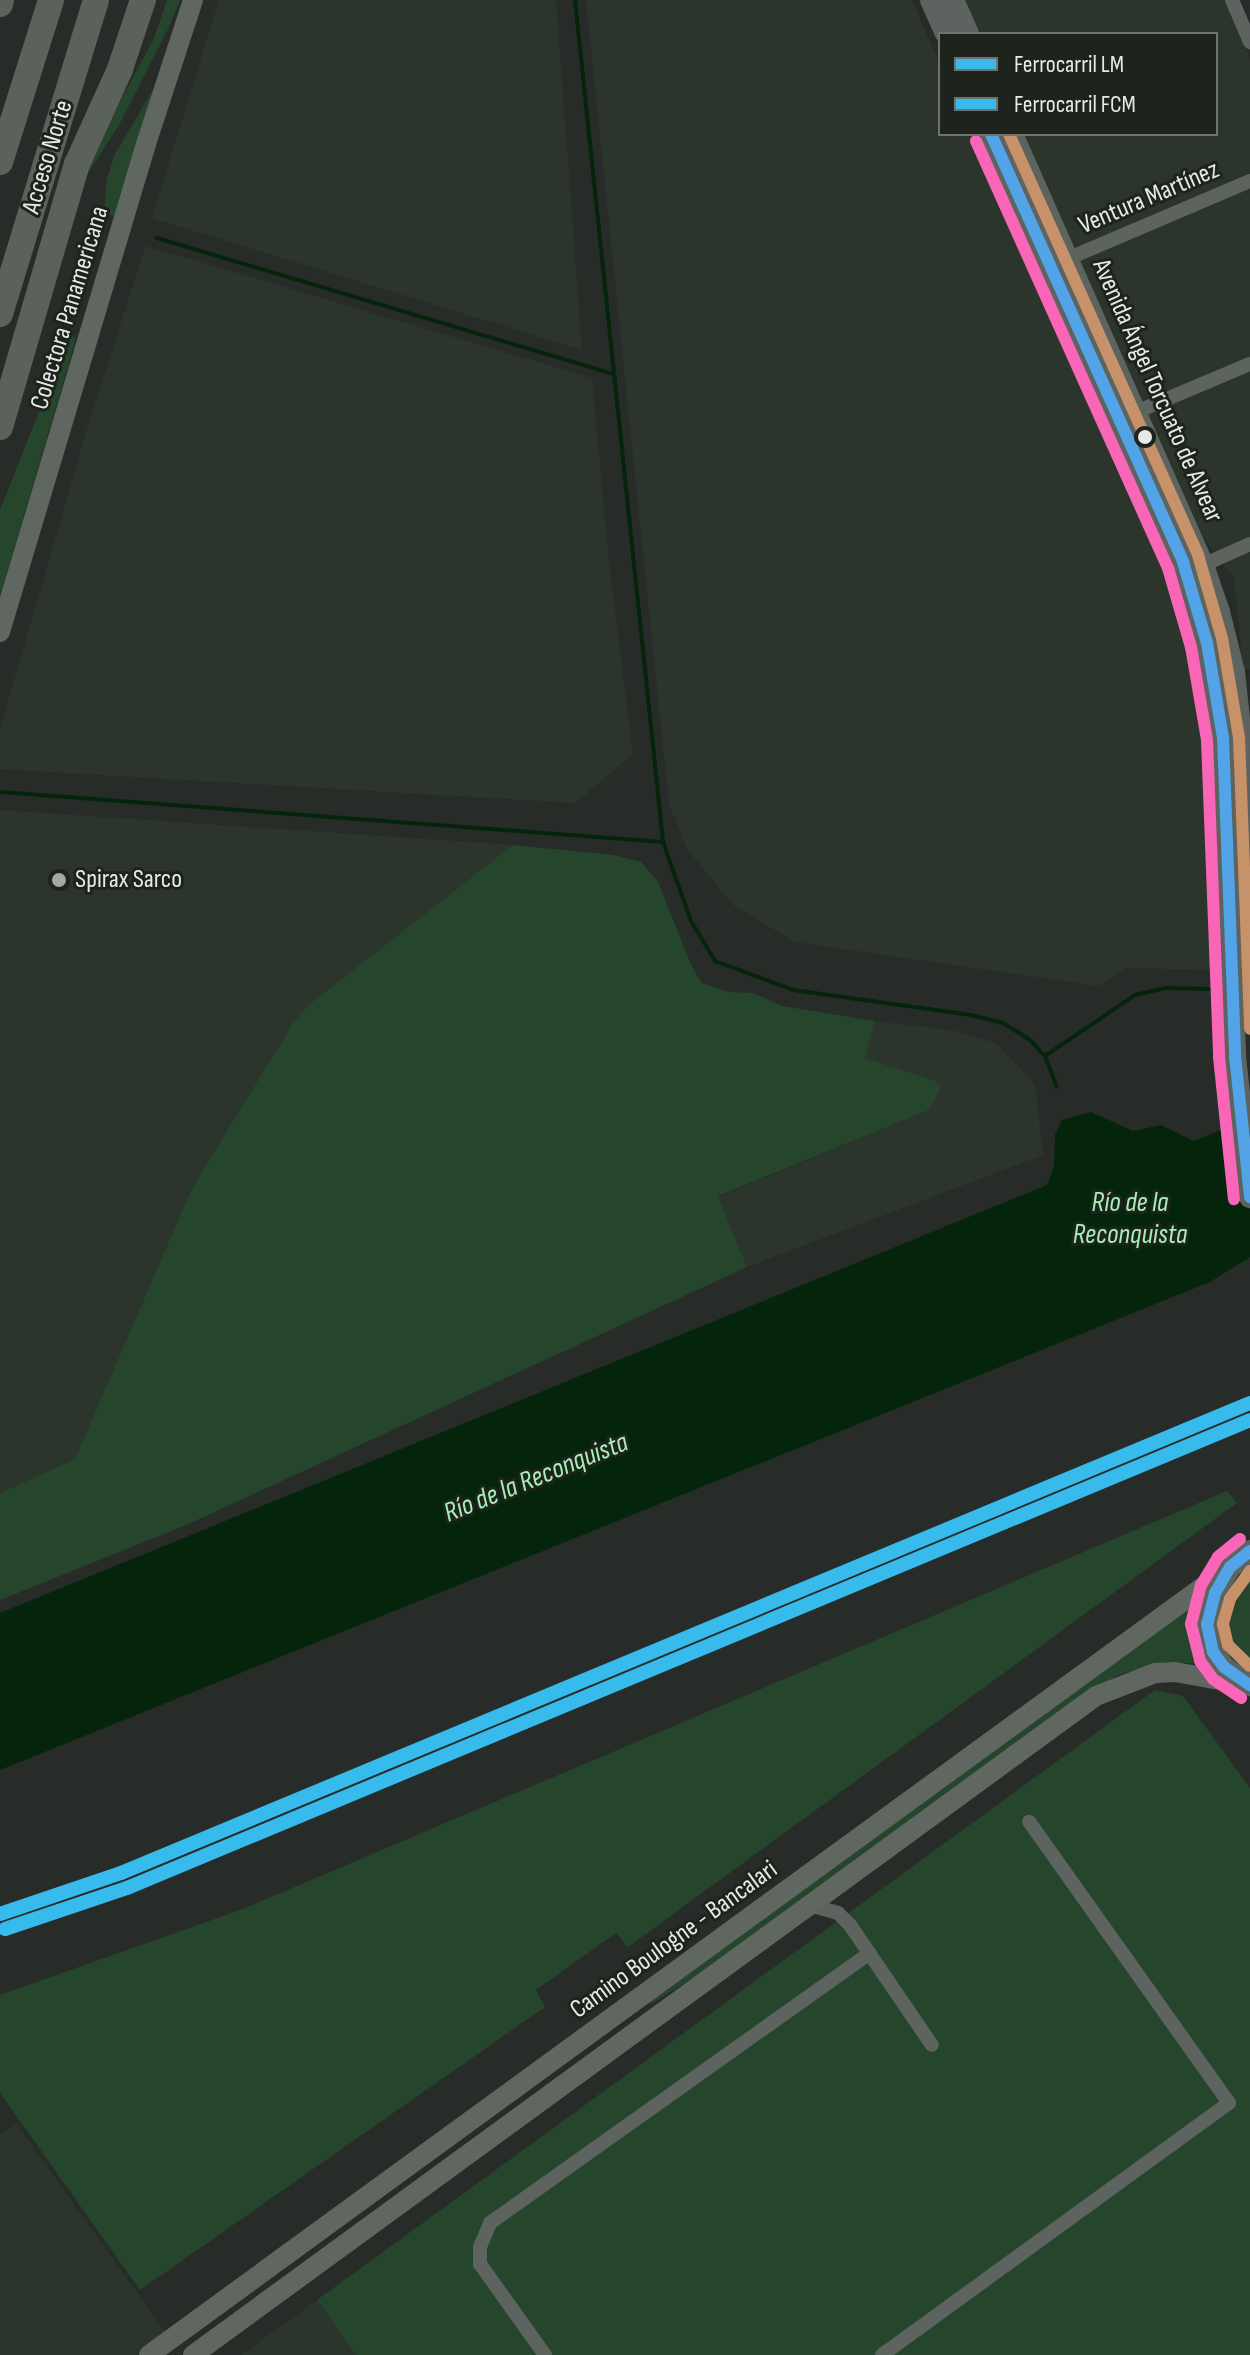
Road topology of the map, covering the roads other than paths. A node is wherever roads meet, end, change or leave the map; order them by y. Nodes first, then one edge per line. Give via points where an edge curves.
1 (43, 0) edge
2 (51, 0) edge
3 (96, 0) edge
4 (143, 0) edge
5 (193, 0) edge
6 (931, 0) edge
7 (953, 0) edge
8 (1232, 0) edge
9 (945, 32) edge
10 (967, 32) edge
11 (1250, 42) edge
12 (26, 77) junction
13 (992, 136) edge
14 (1013, 136) edge
15 (0, 162) edge
16 (1250, 181) edge
17 (1067, 259) junction
18 (0, 314) edge
19 (1250, 364) edge
20 (1126, 417) junction
21 (0, 427) edge
22 (1250, 544) edge
23 (1203, 565) junction
24 (0, 632) edge
25 (1250, 964) edge
26 (1250, 1197) edge
27 (1250, 1551) edge
28 (1230, 1567) junction
29 (1248, 1685) edge
30 (1029, 1822) dead end
31 (810, 1905) junction
32 (870, 1953) junction
33 (932, 2045) dead end
34 (149, 2355) edge
35 (193, 2355) edge
36 (545, 2355) edge
37 (882, 2355) edge

1 - 12 highway
2 - 12 highway, Acceso Norte
3 - 18 highway, Acceso Norte
4 - 21 highway via 120,69 77,164
5 - 24 main road, Colectora Panamericana
6 - 9 main road
7 - 10 main road
8 - 11 street
12 - 15 highway, Acceso Norte
13 - 20 main road, Avenida Ángel Torcuato de Alvear
14 - 17 main road, Avenida Ángel Torcuato de Alvear
16 - 17 street, Ventura Martínez
17 - 20 main road, Avenida Ángel Torcuato de Alvear
19 - 20 street
20 - 23 main road, Avenida Ángel Torcuato de Alvear
20 - 26 main road, Avenida Ángel Torcuato de Alvear via 1183,562 1213,668 1223,738 1239,1100
22 - 23 street
23 - 25 main road, Avenida Ángel Torcuato de Alvear via 1223,626 1238,705
27 - 28 main road
28 - 29 main road via 1215,1593 1207,1624 1213,1652
28 - 34 main road, Camino Boulogne - Bancalari
29 - 31 main road, Camino Boulogne - Bancalari via 1165,1672 1096,1696
30 - 37 street via 1229,2103
31 - 32 street via 838,1913
31 - 35 main road, Camino Boulogne - Bancalari
32 - 33 street
32 - 36 street via 490,2223 480,2247 480,2264

